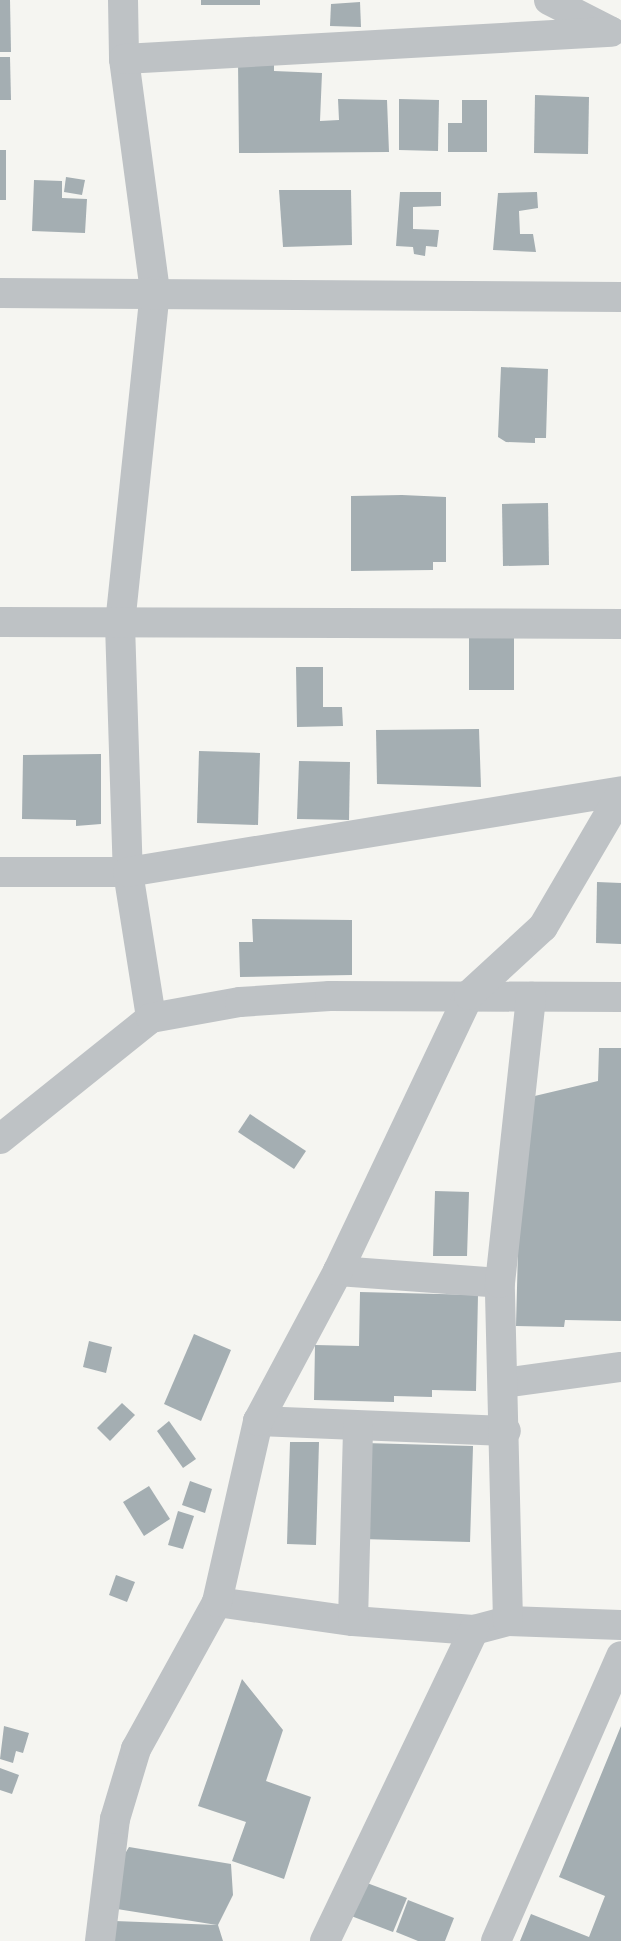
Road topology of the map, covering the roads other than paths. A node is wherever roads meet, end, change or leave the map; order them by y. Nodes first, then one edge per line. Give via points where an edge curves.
1 (123, 0) edge
2 (549, 0) edge
3 (616, 32) edge
4 (124, 59) junction
5 (155, 291) junction
6 (0, 293) edge
7 (621, 297) edge
8 (0, 622) edge
9 (120, 624) junction
10 (621, 624) edge
11 (621, 793) edge
12 (0, 872) edge
13 (128, 872) junction
14 (470, 995) junction
15 (621, 997) edge
16 (531, 998) junction
17 (151, 1018) junction
18 (0, 1139) edge
19 (338, 1271) junction
20 (500, 1283) junction
21 (621, 1367) edge
22 (504, 1383) junction
23 (258, 1420) junction
24 (358, 1428) junction
25 (506, 1431) junction
26 (217, 1602) junction
27 (353, 1621) junction
28 (508, 1621) junction
29 (621, 1624) edge
30 (474, 1630) junction
31 (621, 1656) edge
32 (100, 1941) edge
33 (325, 1941) edge
34 (496, 1941) edge

1 - 4 street
2 - 3 street
3 - 4 street
4 - 5 street
5 - 6 street
5 - 7 street
5 - 9 street
8 - 9 street
9 - 10 street
9 - 13 street
11 - 13 street
11 - 14 street via 543,927
12 - 13 street
13 - 17 street
14 - 16 street
14 - 17 street via 240,1002
14 - 19 street
15 - 16 street
16 - 20 street
17 - 18 street
19 - 20 street
19 - 23 street
20 - 22 street
21 - 22 street
22 - 25 street
23 - 24 street
23 - 26 street
24 - 25 street
24 - 27 street
25 - 28 street
26 - 27 street
26 - 32 street via 136,1749 115,1819
27 - 30 street
28 - 29 street
28 - 30 street
30 - 33 street
31 - 34 street

